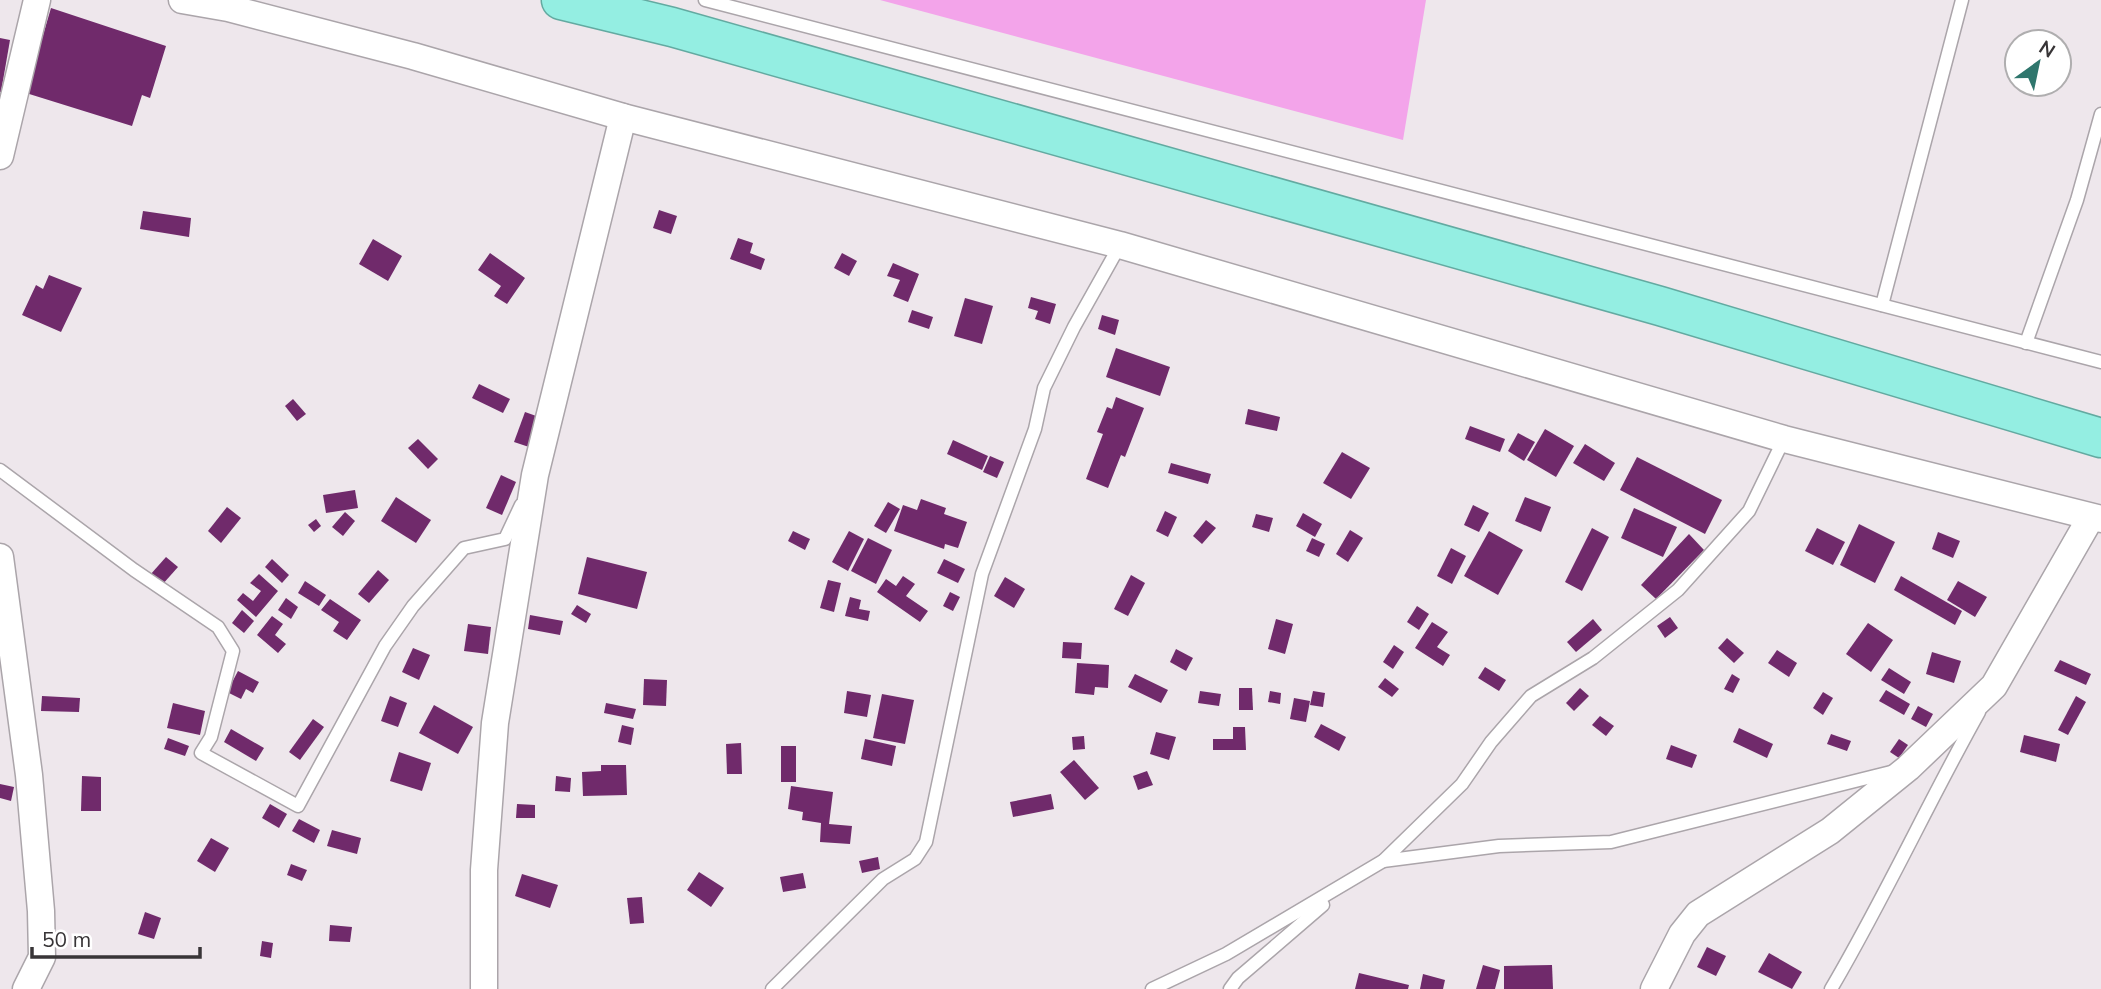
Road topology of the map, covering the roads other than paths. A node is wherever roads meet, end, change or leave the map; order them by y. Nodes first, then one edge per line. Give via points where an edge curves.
1 (37, 0) edge
2 (182, 0) edge
3 (561, 0) edge
4 (705, 0) edge
5 (1962, 0) edge
6 (2101, 114) edge
7 (623, 117) junction
8 (0, 156) edge
9 (1121, 245) junction
10 (1882, 305) junction
11 (1660, 306) junction
12 (2026, 343) junction
13 (2101, 362) edge
14 (2101, 417) edge
15 (2101, 438) edge
16 (1784, 439) junction
17 (0, 470) edge
18 (535, 475) junction
19 (2096, 518) edge
20 (0, 557) edge
21 (1994, 686) junction
22 (1908, 768) junction
23 (1383, 861) junction
24 (1342, 888) junction
25 (26, 989) edge
26 (484, 989) edge
27 (772, 989) edge
28 (1152, 989) edge
29 (1230, 989) edge
30 (1654, 989) edge
31 (1831, 989) edge

1 - 8 street
2 - 7 street via 400,53
3 - 11 highway via 672,27
4 - 10 lane
5 - 10 lane
6 - 12 lane via 2077,200
7 - 9 street
7 - 18 street
9 - 16 street
9 - 27 lane via 1044,388 1035,429 982,574 926,842 915,859 883,879
10 - 12 lane
11 - 14 highway
11 - 15 highway
12 - 13 lane
16 - 19 street
16 - 23 lane via 1749,511 1678,590 1593,658 1531,695 1462,784
17 - 18 lane via 218,627 233,651 211,737 201,753 298,806 392,636 464,548 505,539
18 - 26 street via 495,723 484,870
19 - 21 street
20 - 25 street via 29,775 41,911 42,957
21 - 22 street
21 - 31 lane
22 - 23 lane via 1611,842 1499,846
22 - 30 street via 1830,831 1698,914 1682,934
23 - 24 lane
24 - 28 lane via 1226,954
24 - 29 lane

